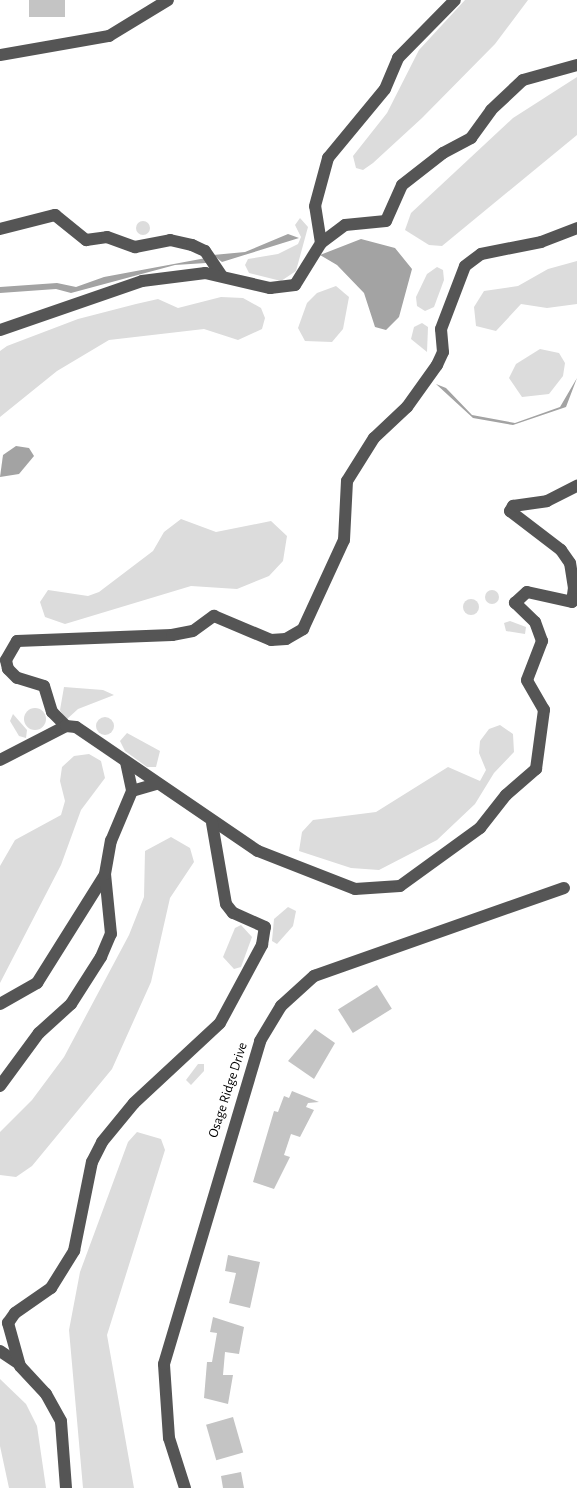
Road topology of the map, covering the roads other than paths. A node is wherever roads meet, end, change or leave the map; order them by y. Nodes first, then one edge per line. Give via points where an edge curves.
1 (168, 0) edge
2 (455, 0) edge
3 (0, 55) edge
4 (577, 65) edge
5 (577, 228) edge
6 (0, 230) edge
7 (321, 243) junction
8 (221, 275) junction
9 (0, 330) edge
10 (577, 486) edge
11 (66, 726) junction
12 (0, 760) edge
13 (126, 762) junction
14 (157, 784) junction
15 (132, 791) junction
16 (212, 823) junction
17 (105, 874) junction
18 (564, 888) dead end
19 (0, 1004) edge
20 (0, 1086) edge
21 (0, 1351) edge
22 (20, 1366) junction
23 (66, 1488) edge
24 (185, 1488) edge

1 - 3 street via 109,36
2 - 7 street via 398,58 385,89 328,158 315,206
4 - 7 street via 524,80 492,110 471,138 442,153 402,186 386,221 345,225
5 - 11 street via 541,242 482,254 465,266 441,329 443,352 437,365 407,406 374,438 348,477 342,499 344,540 302,631 286,639 271,640 214,616 193,631 172,635 17,641 6,660 10,673 41,683 52,712
6 - 8 street via 55,215 86,240 107,237 135,247 170,240 192,244 205,252
7 - 8 street via 303,275 289,287 270,288
8 - 9 street via 142,281
10 - 16 street via 547,501 513,506 510,511 562,550 572,576 572,602 521,593 516,603 535,622 542,641 527,680 544,710 536,769 474,833 404,884 378,891 346,887 266,855
11 - 12 street
11 - 13 street via 82,731
13 - 14 street
13 - 15 street
14 - 15 street
14 - 16 street via 186,799
15 - 17 street via 114,831
16 - 22 street via 226,904 236,915 263,924 265,937 220,1023 134,1103 100,1146 74,1251 51,1288 10,1319 10,1341
17 - 19 street via 37,983
17 - 20 street via 112,930 107,946 71,1004 38,1033
18 - 24 street, Osage Ridge Drive via 314,976 281,1006 260,1041 164,1364 169,1438
21 - 22 street
22 - 23 street via 60,1416

